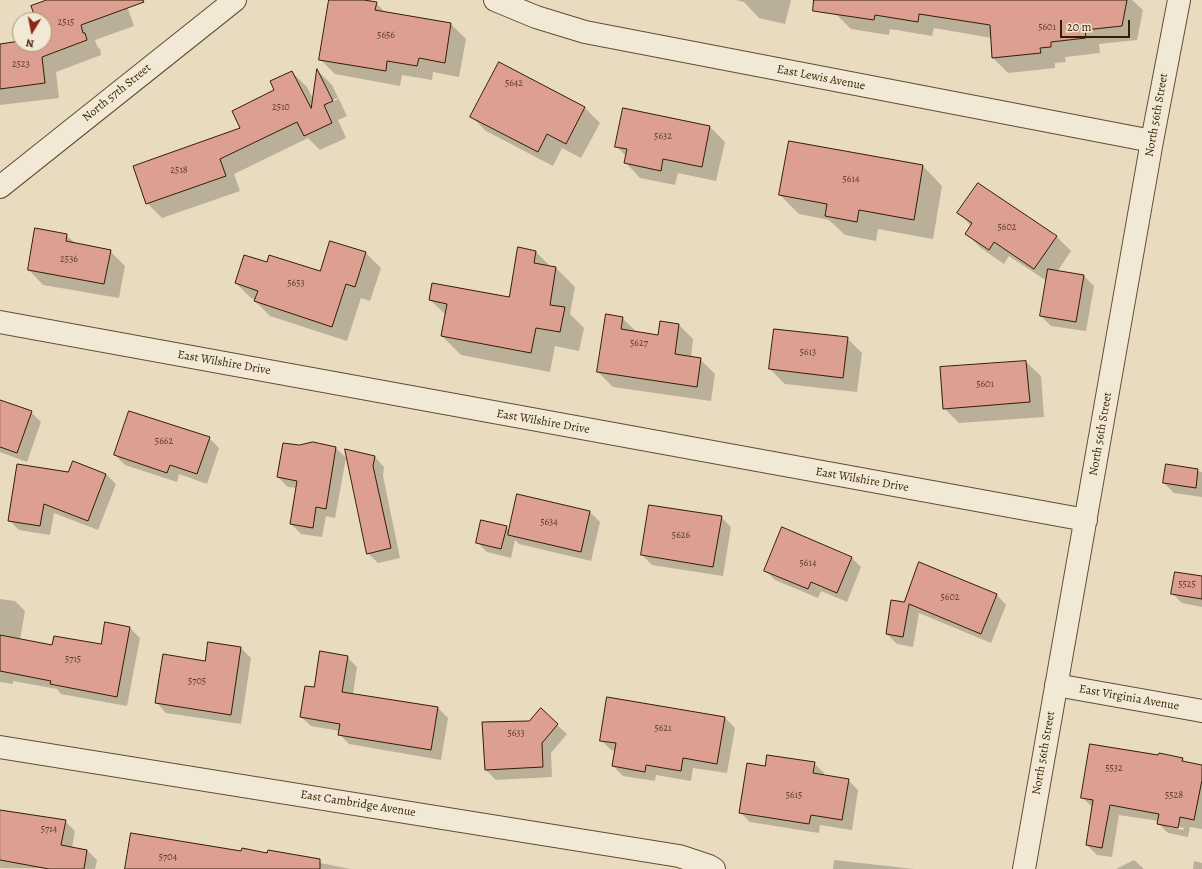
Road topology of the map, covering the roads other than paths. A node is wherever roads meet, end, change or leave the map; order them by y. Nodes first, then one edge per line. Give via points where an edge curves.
1 (235, 0) edge
2 (494, 0) edge
3 (1179, 0) edge
4 (1152, 141) junction
5 (0, 187) edge
6 (0, 322) edge
7 (1086, 520) junction
8 (1056, 685) junction
9 (1202, 711) edge
10 (0, 746) edge
11 (714, 869) edge
12 (1024, 869) edge

1 - 5 street, North 57th Street
2 - 4 street, East Lewis Avenue via 536,17 586,32
3 - 4 street, North 56th Street
4 - 7 street, North 56th Street
6 - 7 street, East Wilshire Drive
7 - 8 street, North 56th Street
8 - 9 street, East Virginia Avenue
8 - 12 street, North 56th Street
10 - 11 street, East Cambridge Avenue via 679,856

